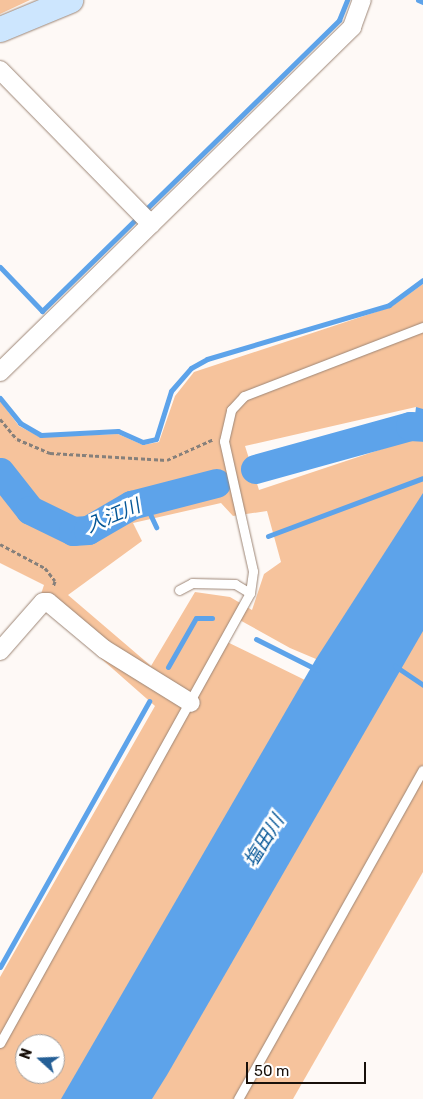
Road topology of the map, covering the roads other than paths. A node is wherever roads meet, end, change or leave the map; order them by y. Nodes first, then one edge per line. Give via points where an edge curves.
1 (70, 0) edge
2 (362, 0) edge
3 (0, 29) edge
4 (0, 70) edge
5 (151, 224) junction
6 (423, 327) edge
7 (0, 372) edge
8 (179, 590) dead end
9 (250, 593) junction
10 (0, 652) edge
11 (191, 703) junction
12 (423, 770) edge
13 (0, 1044) edge
14 (238, 1099) edge

1 - 3 main road
2 - 5 street via 352,27
4 - 5 street
5 - 7 street
6 - 9 lane via 244,396 230,410 224,441 252,562
8 - 9 lane via 192,583 235,584
9 - 11 lane
10 - 11 street via 43,602 48,602 104,649
11 - 13 lane
12 - 14 lane

